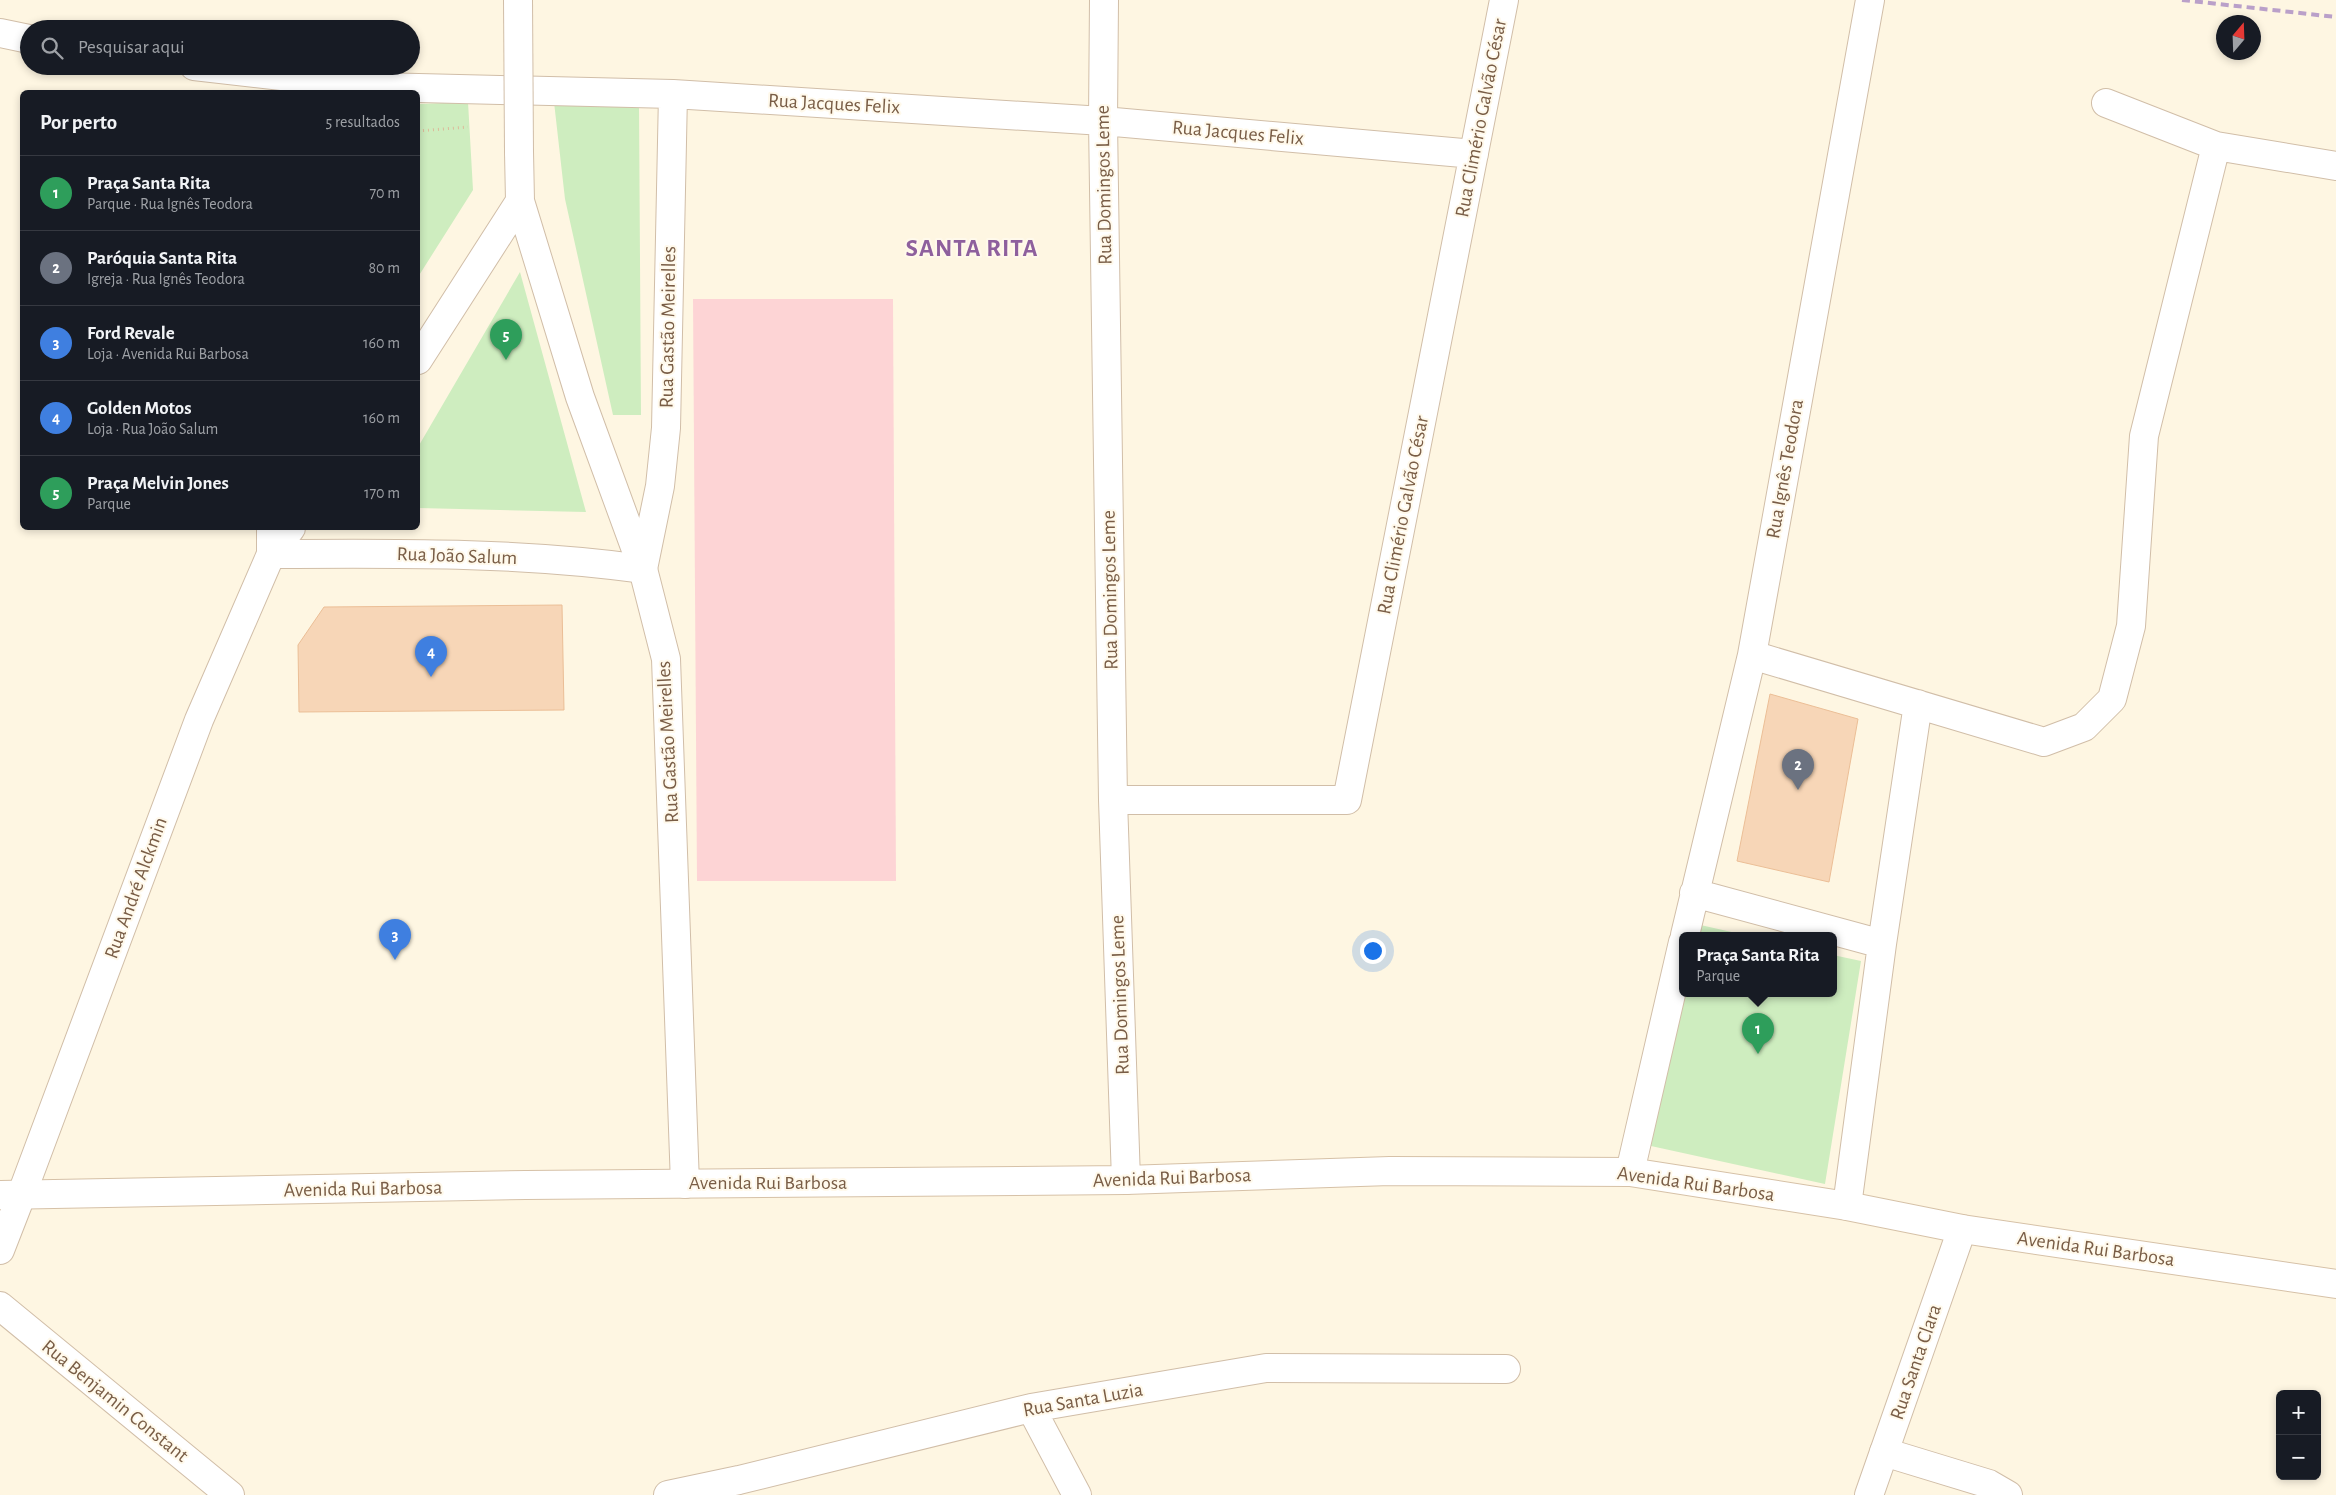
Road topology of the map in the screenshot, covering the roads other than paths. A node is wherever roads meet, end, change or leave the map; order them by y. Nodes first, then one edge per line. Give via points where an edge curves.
1 (518, 0) edge
2 (1104, 0) edge
3 (1504, 0) edge
4 (1870, 0) edge
5 (0, 33) edge
6 (20, 37) edge
7 (263, 75) edge
8 (377, 90) edge
9 (420, 91) edge
10 (673, 94) junction
11 (2106, 103) dead end
12 (1102, 121) junction
13 (2216, 146) junction
14 (1474, 154) junction
15 (2336, 166) edge
16 (520, 201) junction
17 (420, 357) edge
18 (288, 530) edge
19 (271, 541) edge
20 (643, 569) junction
21 (1752, 655) junction
22 (1918, 704) junction
23 (1113, 800) junction
24 (1694, 892) junction
25 (1685, 932) edge
26 (1882, 944) junction
27 (1679, 959) edge
28 (1630, 1172) junction
29 (1126, 1180) junction
30 (685, 1184) junction
31 (10, 1196) edge
32 (1846, 1206) junction
33 (1962, 1229) junction
34 (0, 1250) edge
35 (2336, 1284) edge
36 (0, 1306) edge
37 (1506, 1369) dead end
38 (1032, 1408) junction
39 (1884, 1452) junction
40 (743, 1487) edge
41 (230, 1495) edge
42 (668, 1495) edge
43 (1077, 1495) edge
44 (1870, 1495) edge
45 (2008, 1495) edge

1 - 16 street, bridge
2 - 12 street, Rua Domingos Leme
3 - 14 street, Rua Climério Galvão César
4 - 21 street, Rua Ignês Teodora
5 - 6 street
7 - 8 street, Rua Jacques Felix
9 - 10 street, Rua Jacques Felix
10 - 12 street, Rua Jacques Felix
10 - 20 street, Rua Gastão Meirelles via 666,428 660,486
11 - 13 street
12 - 14 street, Rua Jacques Felix
12 - 23 street, Rua Domingos Leme
13 - 15 street
13 - 22 street via 2144,436 2131,626 2112,699 2084,727 2044,742
14 - 23 street, Rua Climério Galvão César via 1347,800
16 - 17 street
16 - 20 street via 580,397
18 - 19 street, Rua André Alckmin
19 - 20 street, Rua João Salum via 589,561
19 - 31 street, Rua André Alckmin
20 - 30 street, Rua Gastão Meirelles via 666,659
21 - 22 street
21 - 24 street, Rua Ignês Teodora
22 - 26 street
23 - 29 street, Rua Domingos Leme
24 - 25 street, Rua Ignês Teodora
24 - 26 street
26 - 32 street
27 - 28 street
28 - 29 street, Avenida Rui Barbosa via 1390,1171
28 - 32 street, Avenida Rui Barbosa
29 - 30 street, Avenida Rui Barbosa
30 - 31 street, Avenida Rui Barbosa
31 - 34 street, Rua André Alckmin
32 - 33 street, Avenida Rui Barbosa
33 - 35 street, Avenida Rui Barbosa
33 - 39 street, Rua Santa Clara
36 - 41 street, Rua Benjamin Constant
37 - 38 street, Rua Santa Luzia via 1266,1368
38 - 40 street, Rua Santa Luzia
38 - 43 street
39 - 44 street, Rua Santa Clara
39 - 45 street via 1989,1484
40 - 42 street, Rua Santa Luzia

